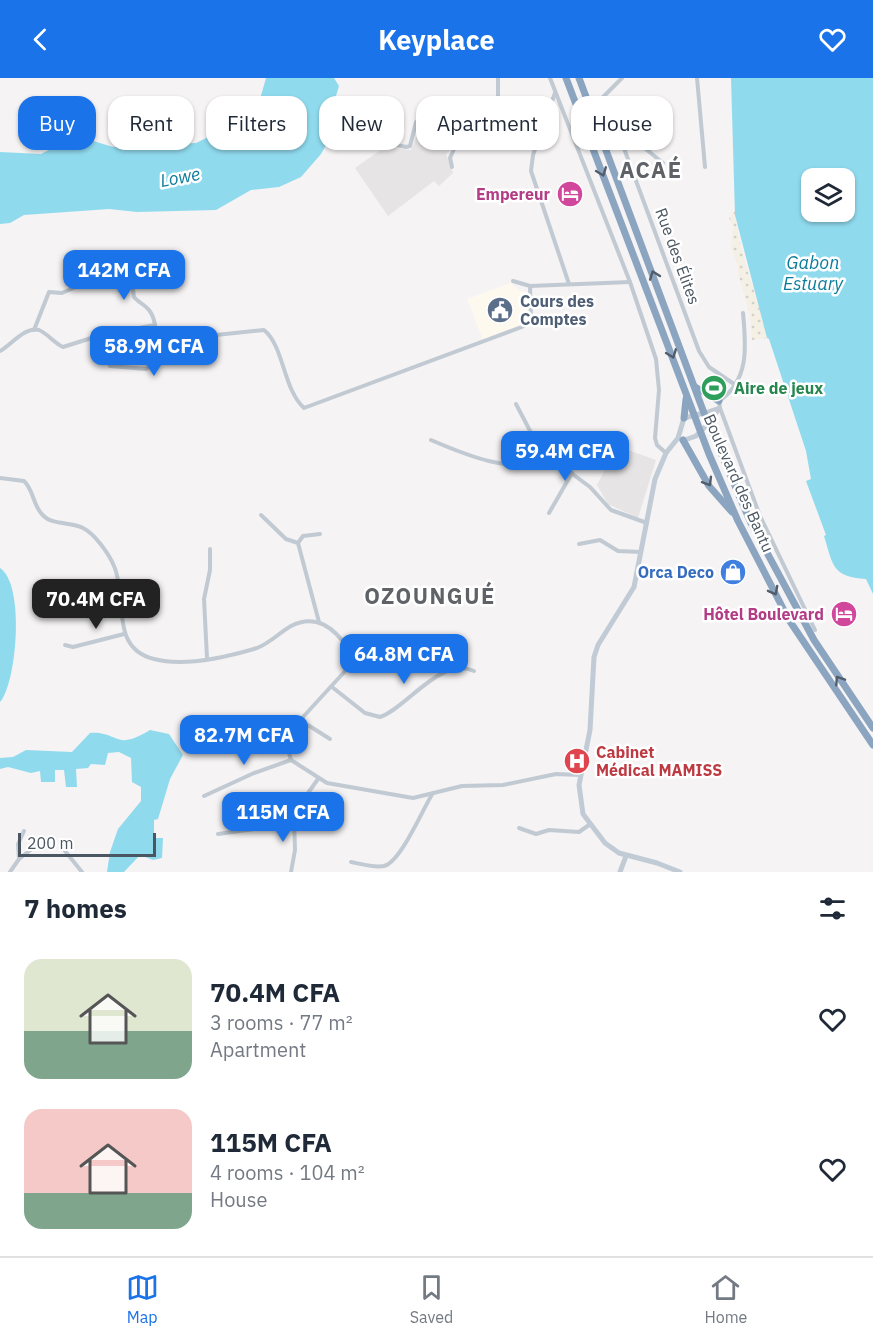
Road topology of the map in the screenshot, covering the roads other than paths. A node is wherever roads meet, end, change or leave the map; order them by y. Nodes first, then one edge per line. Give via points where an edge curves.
1 (498, 78) edge
2 (550, 78) edge
3 (566, 78) edge
4 (579, 78) edge
5 (622, 78) edge
6 (697, 78) edge
7 (555, 92) junction
8 (498, 96) edge
9 (586, 96) edge
10 (605, 96) edge
11 (416, 122) edge
12 (404, 147) edge
13 (454, 150) edge
14 (606, 150) edge
15 (625, 150) edge
16 (646, 150) edge
17 (663, 164) dead end
18 (452, 167) dead end
19 (705, 167) dead end
20 (129, 256) dead end
21 (513, 281) dead end
22 (630, 282) junction
23 (82, 284) dead end
24 (568, 284) junction
25 (530, 285) junction
26 (743, 313) dead end
27 (155, 325) junction
28 (34, 330) junction
29 (155, 338) junction
30 (141, 339) dead end
31 (0, 351) edge
32 (110, 366) dead end
33 (734, 384) junction
34 (695, 387) junction
35 (687, 393) junction
36 (516, 404) dead end
37 (719, 404) junction
38 (704, 412) junction
39 (694, 414) junction
40 (684, 418) junction
41 (709, 423) junction
42 (701, 432) junction
43 (431, 440) dead end
44 (683, 440) junction
45 (668, 451) junction
46 (548, 457) junction
47 (572, 473) junction
48 (0, 478) edge
49 (549, 513) dead end
50 (261, 515) dead end
51 (738, 520) junction
52 (647, 523) junction
53 (320, 534) dead end
54 (298, 543) junction
55 (579, 544) dead end
56 (210, 549) dead end
57 (642, 552) junction
58 (320, 622) junction
59 (816, 630) dead end
60 (124, 634) junction
61 (65, 645) dead end
62 (207, 658) junction
63 (474, 671) dead end
64 (332, 687) junction
65 (300, 720) junction
66 (873, 728) edge
67 (330, 739) dead end
68 (873, 745) edge
69 (291, 760) junction
70 (580, 775) junction
71 (318, 779) junction
72 (434, 792) junction
73 (204, 796) dead end
74 (294, 816) junction
75 (589, 825) junction
76 (519, 828) dead end
77 (24, 831) dead end
78 (218, 834) dead end
79 (38, 844) dead end
80 (65, 851) dead end
81 (626, 856) junction
82 (19, 859) junction
83 (351, 862) dead end
84 (10, 872) edge
85 (82, 872) edge
86 (291, 872) edge
87 (620, 872) edge
88 (680, 872) edge

1 - 8 street
2 - 7 street
3 -> 35 highway, Boulevard des Bantu
4 - 9 highway, Boulevard des Bantu
5 - 10 street
6 - 19 street
7 - 22 street
7 - 24 street via 531,171
11 - 12 street via 410,146
13 - 18 street
34 -> 14 highway, Boulevard des Bantu
15 - 33 street, Rue des Élites via 699,351 709,367
16 - 17 street
20 - 27 street via 134,297 148,308
21 - 25 street
22 - 24 street
22 - 45 street via 656,359 659,390 655,438 657,445
23 - 28 street via 62,293 49,292
24 - 25 street
25 - 29 street via 531,320 527,325 303,408 264,330 216,335 178,332
26 - 33 street via 746,358
27 - 28 street via 63,347
27 - 29 street
28 - 31 street
29 - 30 street
29 - 32 street via 158,363 146,369
33 - 37 street
34 - 37 highway
34 - 38 highway, Boulevard des Bantu
35 - 39 highway, Boulevard des Bantu
35 - 40 highway
36 - 46 street via 540,450
37 - 38 street
37 - 41 street
37 - 59 street via 760,516
38 - 39 street
38 - 41 highway, Boulevard des Bantu
39 - 40 street
39 - 42 highway, Boulevard des Bantu
40 - 45 street via 678,438
41 - 42 street
66 -> 41 highway, Boulevard des Bantu via 831,668 785,590
42 - 44 street
42 - 51 highway, Boulevard des Bantu
43 - 46 street via 494,461 529,466
44 - 45 street
44 -> 51 highway via 709,486
45 - 52 street via 655,479
46 - 47 street
47 - 49 street
47 - 52 street via 611,510
48 - 60 street via 24,481 41,513 54,521 86,529 105,551 118,579
50 - 54 street via 286,539
51 -> 68 highway, Boulevard des Bantu via 789,620
52 - 57 street
53 - 54 street via 303,536
54 - 58 street
55 - 57 street via 600,540 618,550
56 - 62 street via 204,599
57 - 70 street via 631,594 594,657 590,730
58 - 62 street via 291,626 258,648
58 - 64 street via 332,629 348,648 347,669
60 - 61 street via 73,647
60 - 62 street via 136,650 156,660
63 - 64 street via 458,669 434,678 380,717 365,713
64 - 65 street
65 - 67 street
65 - 69 street via 288,741
69 - 71 street
69 - 73 street
70 - 72 street via 556,774 503,785 462,786
70 - 75 street via 580,805
71 - 72 street via 345,788 406,798
71 - 74 street
72 - 83 street via 392,861 380,866
74 - 78 street via 276,826
74 - 86 street
75 - 76 street via 579,832 549,830 536,834
75 - 81 street via 605,843
77 - 82 street via 18,846
79 - 82 street
80 - 85 street
81 - 87 street
81 - 88 street via 657,862
82 - 84 street

